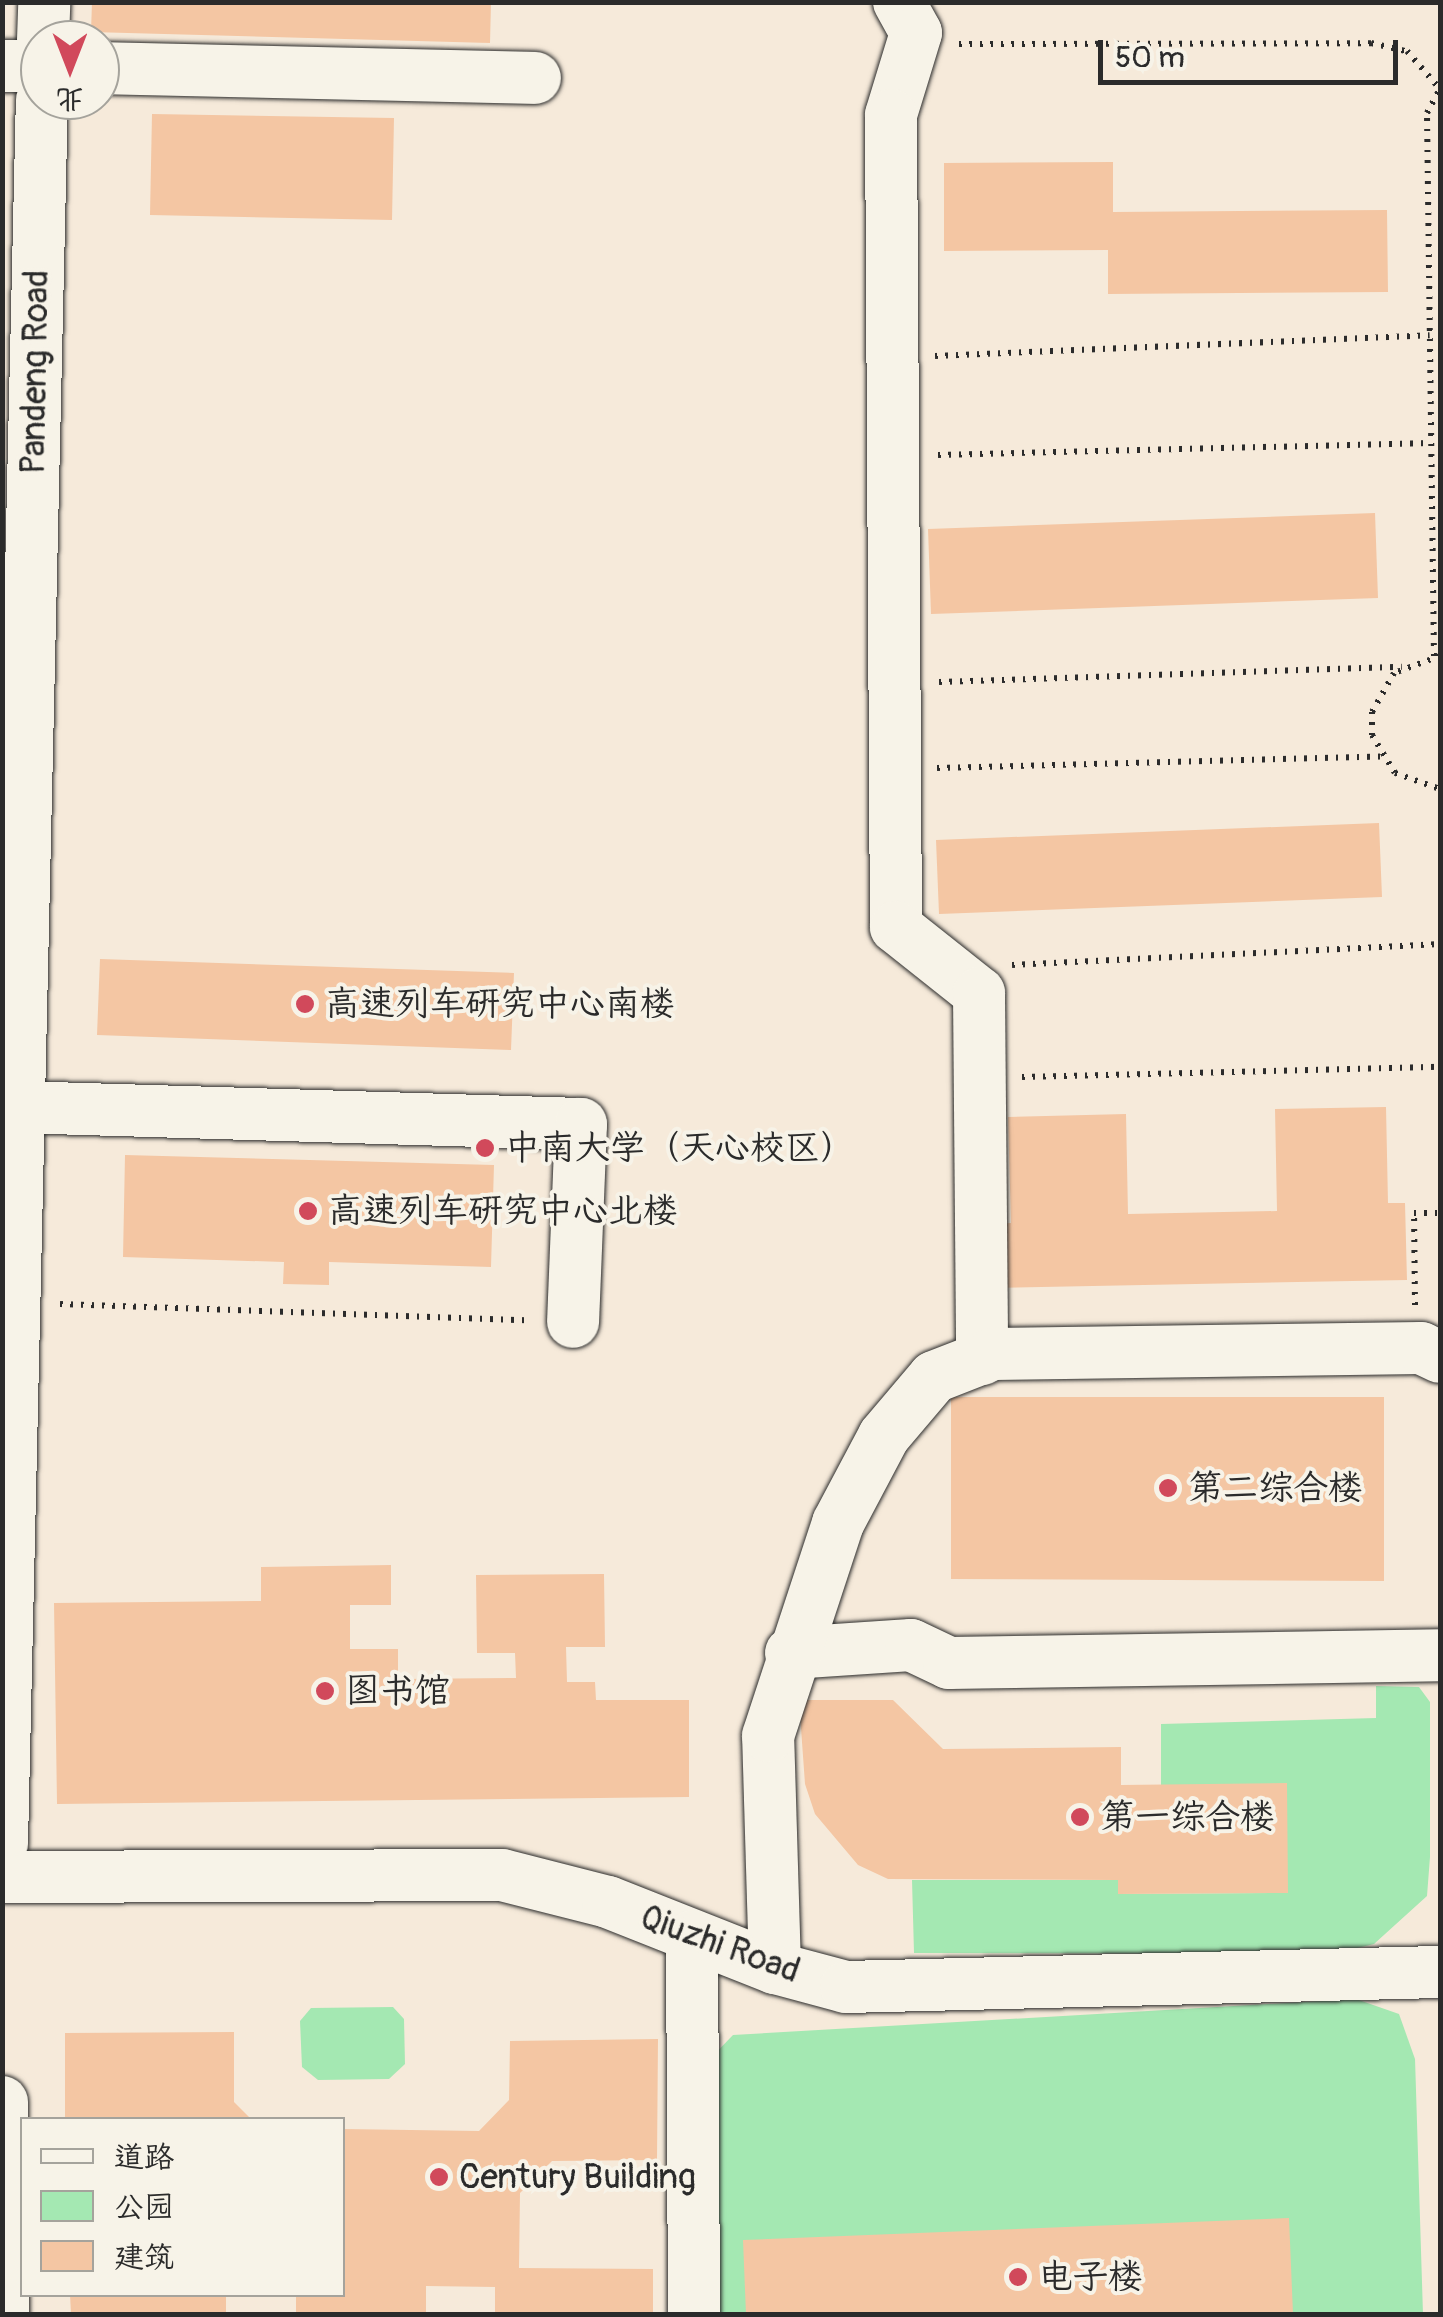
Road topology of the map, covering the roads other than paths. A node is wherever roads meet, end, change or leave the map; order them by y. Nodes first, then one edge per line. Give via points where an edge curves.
1 (906, 24) edge
2 (120, 68) edge
3 (535, 78) dead end
4 (42, 120) edge
5 (18, 1107) junction
6 (573, 1322) road end
7 (1440, 1357) edge
8 (982, 1359) junction
9 (791, 1653) junction
10 (1440, 1655) edge
11 (2, 1844) edge
12 (2, 1877) edge
13 (692, 1936) junction
14 (775, 1968) junction
15 (1440, 1972) edge
16 (2, 2102) edge
17 (3, 2314) edge
18 (694, 2314) edge

1 - 8 street via 891,115 896,927 979,993
2 - 3 street
4 - 5 street, Pandeng Road
5 - 6 street via 581,1124
5 - 11 street, Pandeng Road
7 - 8 street via 1415,1348
8 - 9 street via 934,1378 884,1436 838,1523
9 - 10 street via 910,1644 949,1663
9 - 14 street via 768,1736
12 - 13 street, Qiuzhi Road via 502,1875 608,1902
13 - 14 street, Qiuzhi Road
13 - 18 street
14 - 15 street, Qiuzhi Road via 846,1988
16 - 17 street

